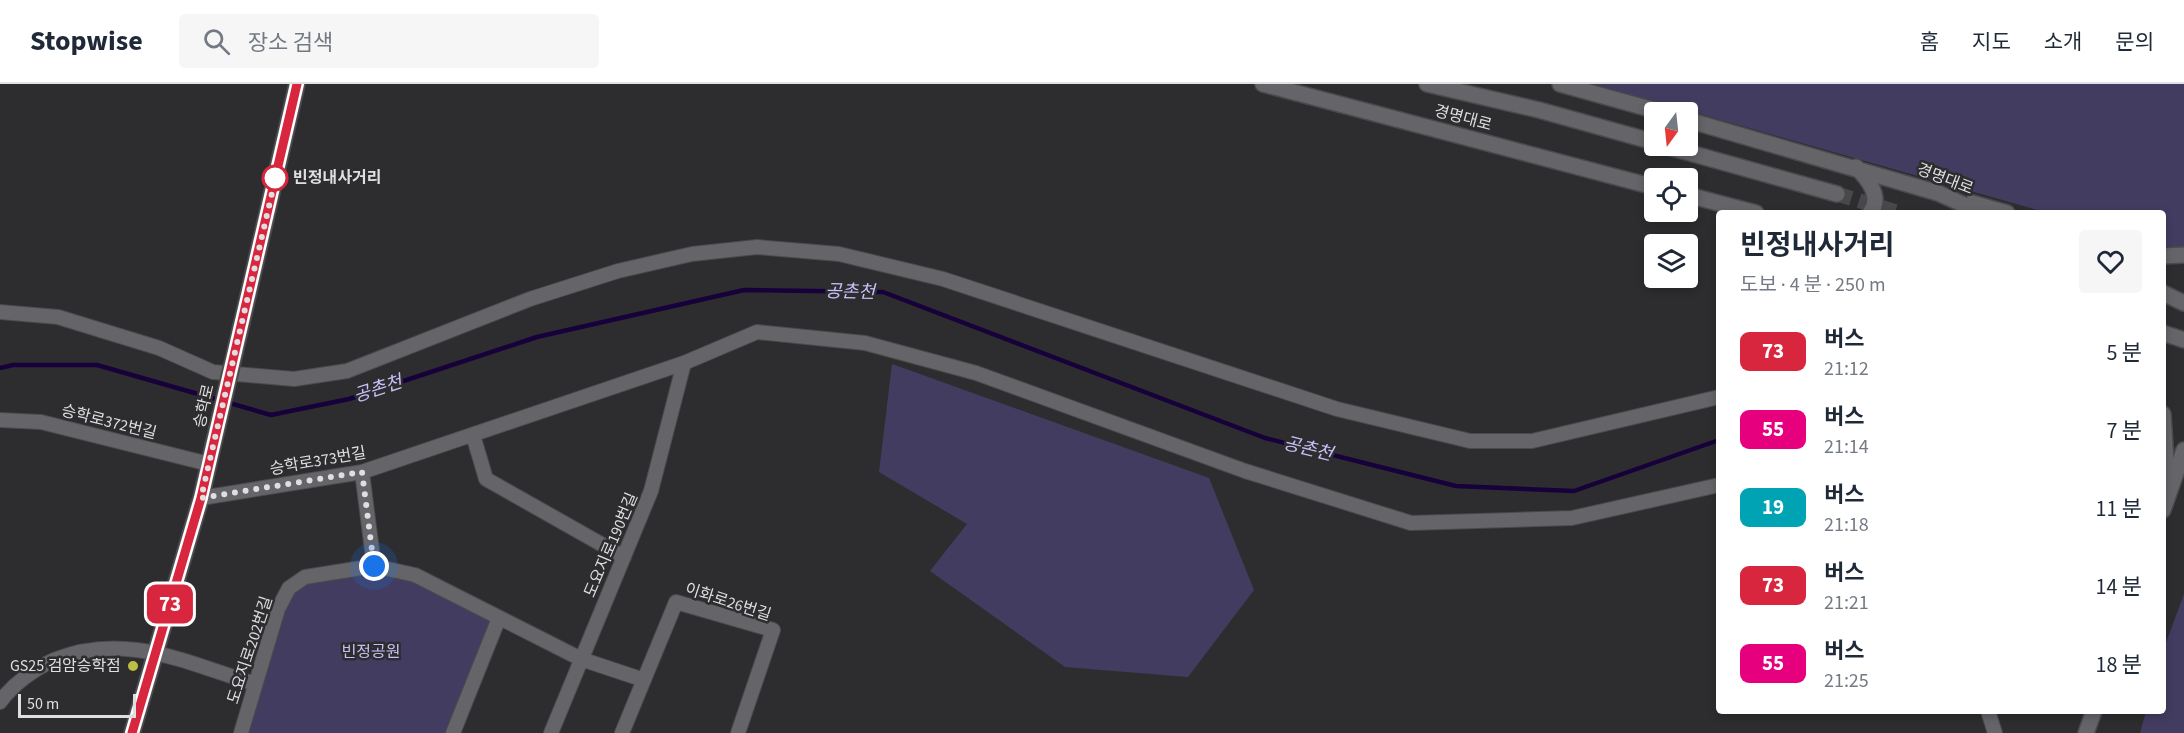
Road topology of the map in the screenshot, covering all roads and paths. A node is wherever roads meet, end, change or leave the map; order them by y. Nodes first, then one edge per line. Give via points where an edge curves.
1 (297, 84) edge
2 (1263, 84) edge
3 (1427, 84) edge
4 (1560, 84) edge
5 (1644, 107) edge
6 (1698, 123) edge
7 (1644, 139) edge
8 (1698, 155) edge
9 (1856, 167) junction
10 (1644, 184) edge
11 (1938, 193) junction
12 (1837, 194) tunnel mouth
13 (1698, 198) edge
14 (1745, 210) edge
15 (1873, 210) edge
16 (1975, 210) edge
17 (1997, 210) edge
18 (2184, 255) edge
19 (2166, 256) edge
20 (2166, 294) edge
21 (2184, 303) edge
22 (0, 312) edge
23 (2166, 334) edge
24 (2184, 340) edge
25 (684, 363) junction
26 (1716, 398) edge
27 (0, 420) edge
28 (473, 435) junction
29 (2184, 450) edge
30 (2166, 462) edge
31 (209, 464) junction
32 (362, 472) junction
33 (1716, 486) edge
34 (2168, 494) junction
35 (201, 498) junction
36 (2166, 500) edge
37 (624, 557) junction
38 (374, 566) junction
39 (499, 618) junction
40 (156, 652) junction
41 (581, 659) junction
42 (644, 680) junction
43 (255, 684) junction
44 (3, 692) edge
45 (1989, 714) edge
46 (2093, 714) edge
47 (132, 733) edge
48 (241, 733) edge
49 (453, 733) edge
50 (551, 733) edge
51 (622, 733) edge
52 (738, 733) edge
53 (1995, 733) edge
54 (2086, 733) edge

1 - 31 main road, 승학로, bridge
2 - 10 main road, 경명대로
3 - 7 main road, 경명대로
4 - 5 main road
6 - 9 main road, 경명대로
8 - 12 main road
9 - 11 main road, 경명대로
9 - 15 main road via 1875,194
11 - 16 main road, 경명대로
11 - 17 main road
13 - 14 main road
18 - 19 main road
20 - 21 main road
22 - 26 street via 58,317 159,348 213,372 294,379 347,370 530,299 618,271 692,254 757,247 839,254 943,279 1337,409 1470,441 1532,441
23 - 24 main road
25 - 28 street, 승학로373번길
25 - 33 street, 승학로373번길 via 757,332 865,343 976,373 1245,471 1411,523 1572,518
25 - 37 street, 도요지로190번길 via 651,491
27 - 31 street, 승학로372번길 via 41,422
28 - 32 street, 승학로373번길
28 - 37 street via 486,479
29 - 34 main road
30 - 34 main road
31 - 35 main road, 승학로
32 - 35 street, 승학로373번길
32 - 38 street
34 - 36 main road
35 - 40 main road, 승학로
37 - 41 street, 도요지로190번길
38 - 39 street, 도요지로202번길 via 416,575
38 - 43 street, 도요지로202번길 via 305,577 288,588
39 - 41 street, 도요지로202번길
39 - 49 street
40 - 43 street
40 - 44 street via 117,646 78,651 41,666
40 - 47 main road, 승학로
41 - 42 street, 도요지로202번길
41 - 50 street, 도요지로190번길
42 - 51 street, 이화로26번길
42 - 52 street, 이화로26번길 via 676,602 772,630
43 - 48 street, 도요지로202번길
45 - 53 street
46 - 54 main road

